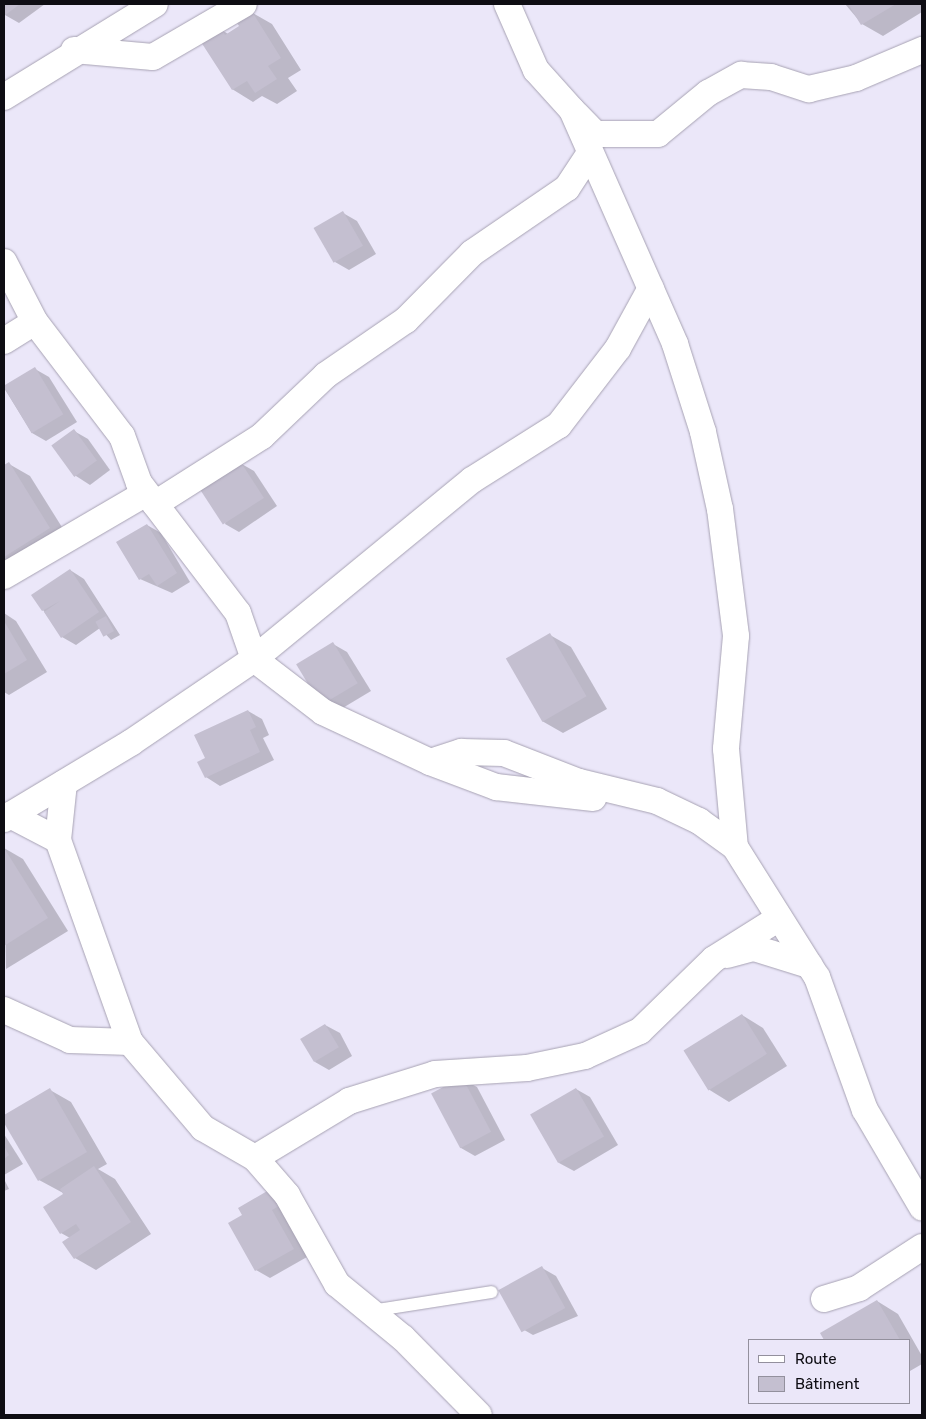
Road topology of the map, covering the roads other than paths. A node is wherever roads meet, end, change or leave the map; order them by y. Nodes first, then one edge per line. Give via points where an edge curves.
1 (154, 4) edge
2 (244, 4) edge
3 (507, 4) edge
4 (74, 50) junction
5 (922, 50) edge
6 (4, 97) edge
7 (572, 110) junction
8 (590, 153) junction
9 (4, 262) edge
10 (651, 288) junction
11 (34, 322) junction
12 (4, 341) edge
13 (150, 498) junction
14 (4, 576) edge
15 (254, 659) junction
16 (64, 783) junction
17 (7, 817) edge
18 (58, 840) junction
19 (735, 848) junction
20 (779, 918) junction
21 (714, 959) junction
22 (809, 965) junction
23 (4, 1010) edge
24 (130, 1042) junction
25 (255, 1158) junction
26 (922, 1207) edge
27 (922, 1247) edge
28 (492, 1292) dead end
29 (824, 1299) dead end
30 (370, 1311) junction
31 (479, 1415) edge

1 - 4 street
2 - 4 street via 152,57
3 - 7 street via 536,70
4 - 6 street
5 - 7 street via 856,78 809,90 772,77 741,75 708,93 658,134 595,134
7 - 8 street
8 - 10 street
8 - 13 street via 567,188 472,253 406,320 326,375 262,436
9 - 11 street
10 - 15 street via 618,348 559,425 472,480
10 - 19 street via 675,344 703,432 720,509 736,636 726,749
11 - 12 street
11 - 13 street via 122,436
13 - 14 street
13 - 15 street via 238,613
15 - 16 street
15 - 19 street via 323,712 430,762 462,752 504,753 579,782 657,800 699,821
16 - 17 street
16 - 18 street
17 - 18 street
18 - 24 street via 81,913
19 - 20 street
20 - 21 street
20 - 22 street
21 - 22 street via 754,948
21 - 25 street via 640,1031 585,1056 527,1068 426,1076 349,1101
22 - 26 street via 865,1110
23 - 24 street via 70,1040
24 - 25 street via 203,1128
25 - 30 street via 287,1195 337,1284
27 - 29 street via 859,1288
28 - 30 lane
30 - 31 street

